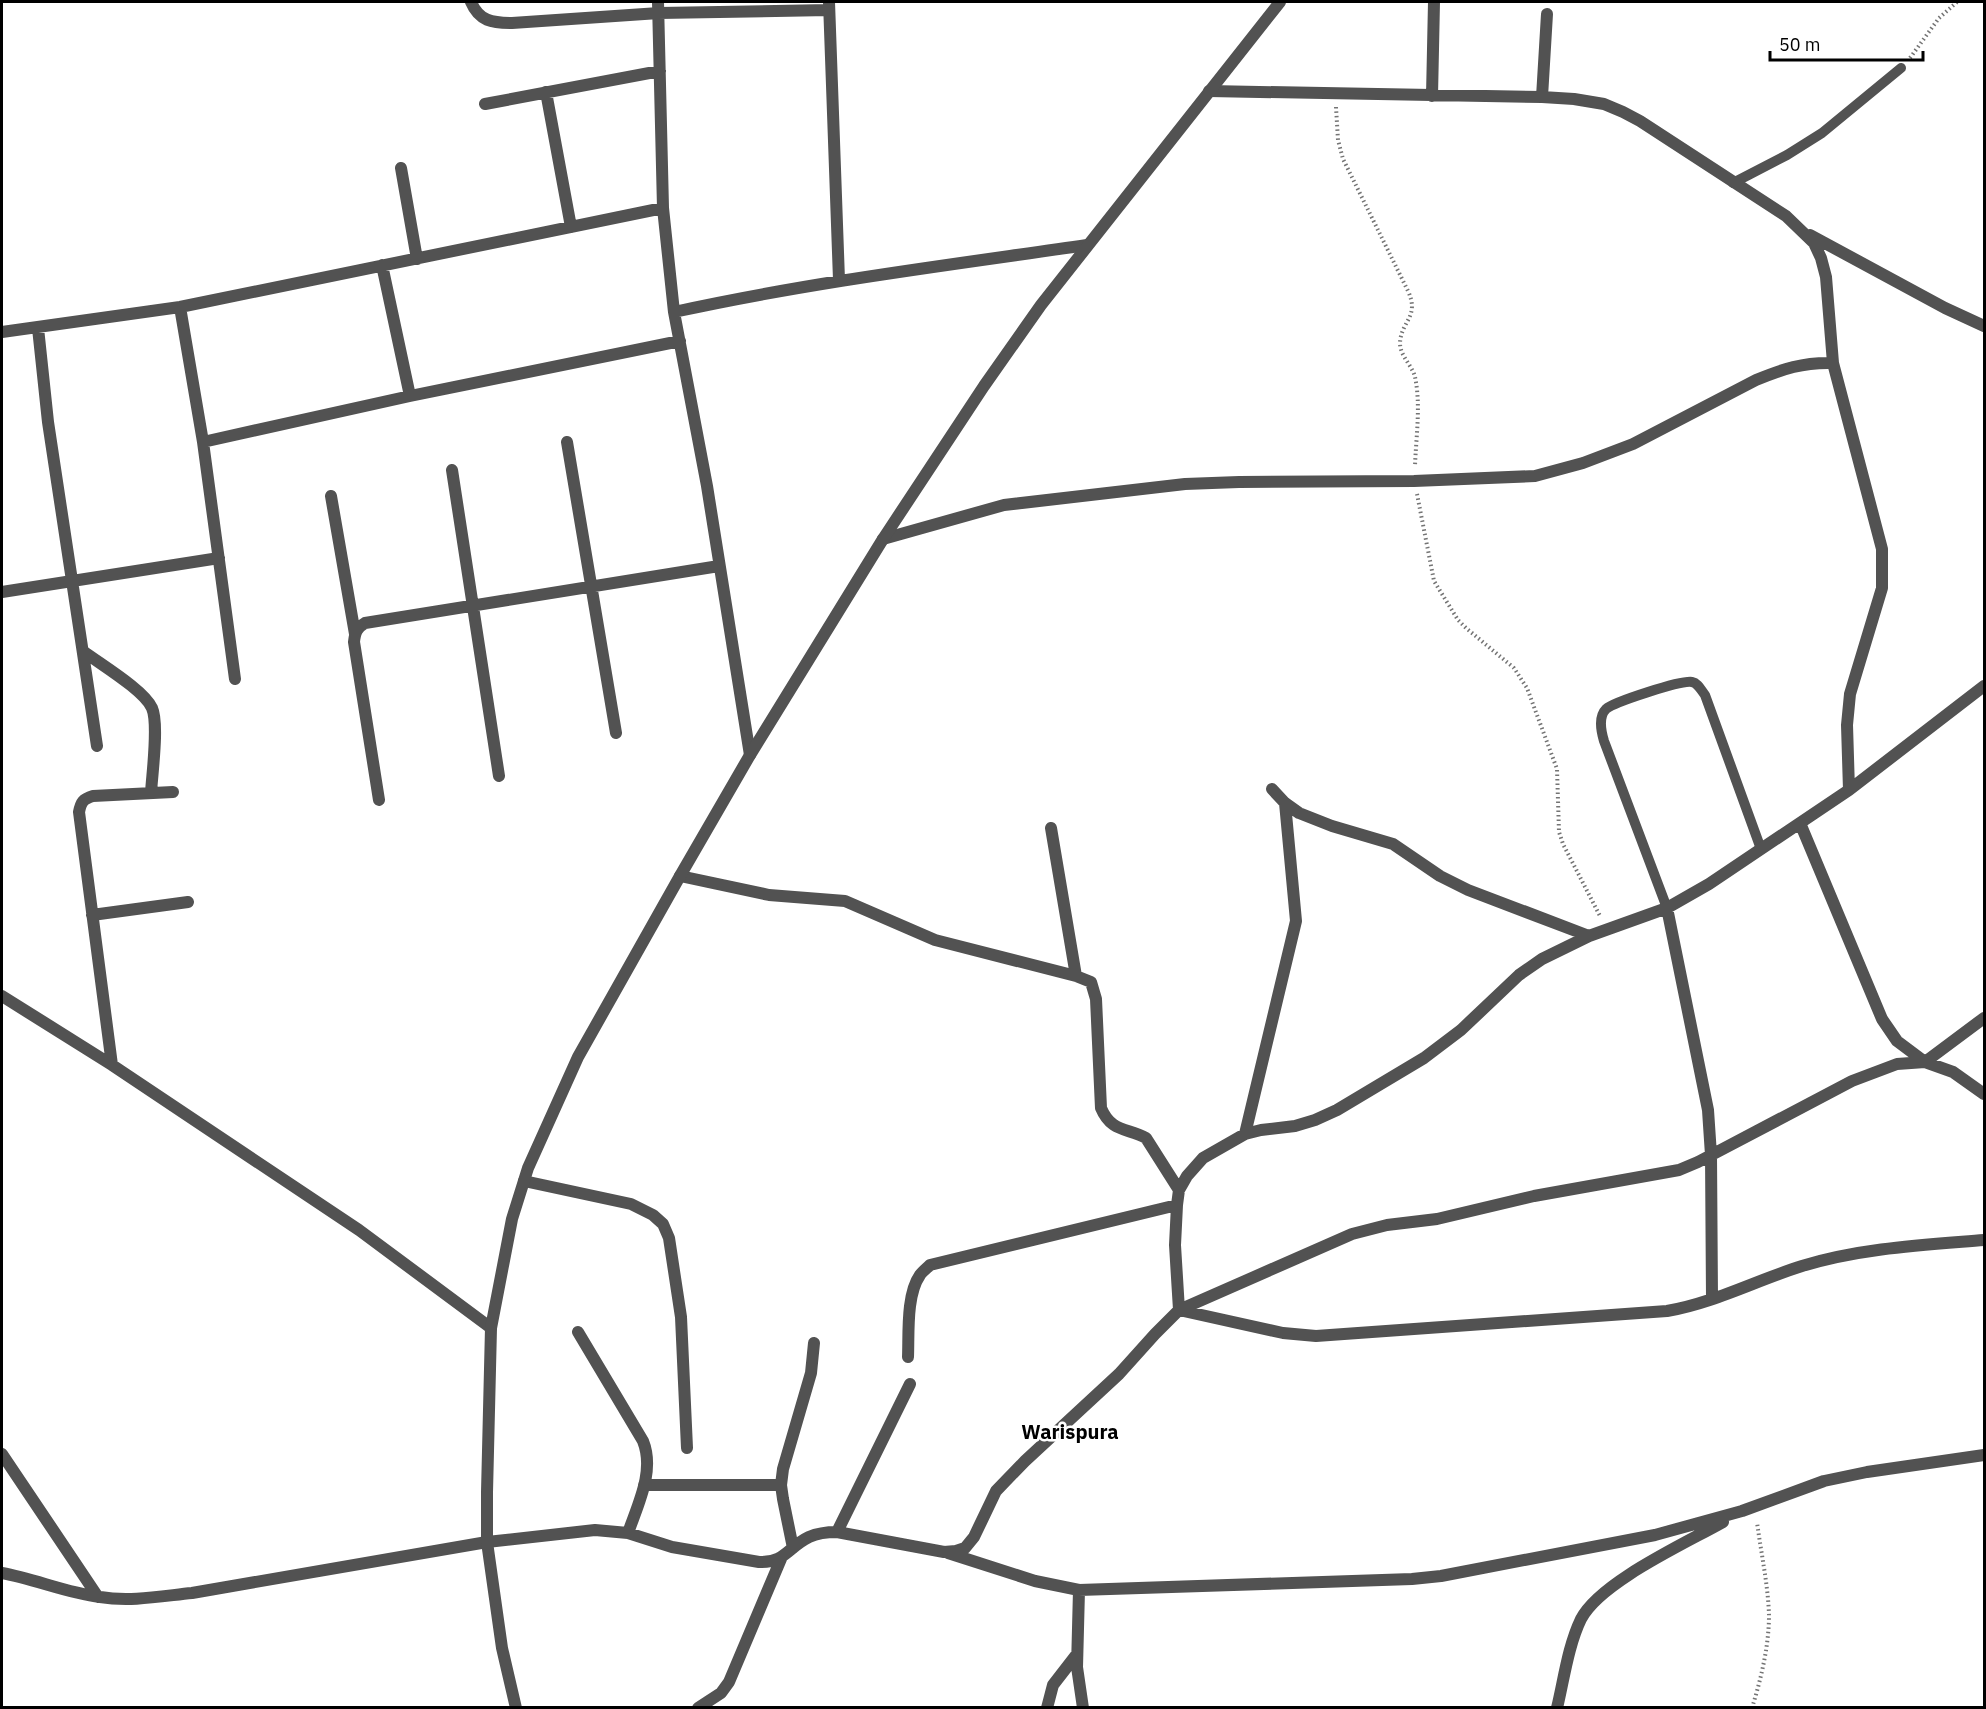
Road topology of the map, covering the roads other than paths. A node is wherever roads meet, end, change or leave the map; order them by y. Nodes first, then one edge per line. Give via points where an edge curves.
1 (471, 2) edge
2 (1280, 2) edge
3 (1434, 2) edge
4 (829, 6) edge
5 (659, 7) edge
6 (1547, 14) dead end
7 (1901, 68) road end
8 (660, 71) junction
9 (1209, 91) junction
10 (546, 92) junction
11 (1432, 96) junction
12 (1542, 97) junction
13 (485, 104) dead end
14 (401, 168) dead end
15 (1733, 183) junction
16 (663, 208) junction
17 (571, 226) junction
18 (1803, 231) junction
19 (1087, 244) junction
20 (417, 259) junction
21 (382, 266) junction
22 (839, 280) junction
23 (180, 307) junction
24 (674, 312) junction
25 (1984, 326) edge
26 (38, 328) junction
27 (2, 332) edge
28 (680, 341) junction
29 (1833, 363) junction
30 (410, 396) junction
31 (203, 442) junction
32 (567, 442) dead end
33 (452, 470) dead end
34 (331, 496) dead end
35 (883, 539) junction
36 (219, 558) junction
37 (719, 566) junction
38 (73, 582) junction
39 (591, 587) junction
40 (2, 592) edge
41 (473, 606) junction
42 (355, 634) junction
43 (83, 651) junction
44 (235, 679) dead end
45 (1984, 686) edge
46 (616, 733) dead end
47 (97, 746) dead end
48 (750, 755) junction
49 (498, 776) dead end
50 (1272, 789) dead end
51 (1849, 790) junction
52 (173, 792) dead end
53 (151, 793) junction
54 (379, 800) dead end
55 (1285, 802) junction
56 (1800, 823) junction
57 (1051, 828) dead end
58 (1761, 849) junction
59 (680, 876) junction
60 (188, 903) dead end
61 (1666, 908) junction
62 (92, 915) junction
63 (1589, 936) junction
64 (1076, 976) junction
65 (2, 996) edge
66 (1984, 1018) edge
67 (1924, 1062) junction
68 (112, 1065) junction
69 (1984, 1094) edge
70 (1245, 1134) junction
71 (1711, 1155) junction
72 (524, 1180) junction
73 (1179, 1190) junction
74 (1176, 1205) junction
75 (1984, 1240) edge
76 (1712, 1298) junction
77 (1179, 1310) junction
78 (491, 1328) junction
79 (578, 1332) dead end
80 (814, 1343) dead end
81 (908, 1357) dead end
82 (910, 1384) dead end
83 (687, 1448) dead end
84 (2, 1454) edge
85 (1984, 1455) edge
86 (644, 1485) junction
87 (781, 1485) junction
88 (1742, 1511) junction
89 (837, 1532) junction
90 (628, 1533) junction
91 (487, 1542) junction
92 (793, 1548) junction
93 (944, 1552) junction
94 (781, 1559) junction
95 (2, 1573) edge
96 (1079, 1590) junction
97 (98, 1597) junction
98 (1077, 1654) junction
99 (516, 1707) edge
100 (698, 1707) edge
101 (1047, 1707) edge
102 (1083, 1707) edge
103 (1557, 1707) edge

1 - 5 street via 476,12 493,23
2 - 9 street
3 - 11 street
4 - 5 street
4 - 22 street
5 - 8 street
6 - 12 street
7 - 15 lane via 1822,133
8 - 10 street
8 - 16 street
9 - 11 street
9 - 19 street
10 - 13 street
10 - 17 street
11 - 12 street
12 - 15 street via 1604,104 1623,112
14 - 20 street
15 - 18 street
16 - 17 street
16 - 24 street
17 - 20 street
18 - 25 street
18 - 29 street via 1814,243 1826,277
19 - 22 street
19 - 35 street via 984,386
20 - 21 street
21 - 23 street
21 - 30 street
22 - 24 street
23 - 26 street
23 - 31 street
24 - 28 street
26 - 27 street
26 - 38 street via 49,431
28 - 30 street
28 - 37 street
29 - 35 street via 1813,362 1776,372 1633,444 1535,476 1218,482 1035,500 987,509
29 - 51 street via 1883,565 1882,588 1850,694
30 - 31 street
31 - 36 street
32 - 39 street
33 - 41 street
34 - 42 street
35 - 48 street
36 - 38 street
36 - 44 street
37 - 39 street
37 - 48 street
38 - 40 street
38 - 43 street
39 - 41 street
39 - 46 street
41 - 42 street via 365,623
41 - 49 street
42 - 54 street
43 - 47 street
43 - 53 street via 140,693 152,708 155,725
45 - 51 street
48 - 59 street
50 - 55 street
51 - 56 street
52 - 53 street
53 - 62 street via 93,796 81,804
55 - 63 street via 1314,819 1393,844 1468,890
55 - 70 street via 1296,921
56 - 58 street
56 - 67 street via 1882,1019 1897,1041
57 - 64 street
58 - 61 street
58 - 61 lane via 1699,686 1678,683 1615,703 1601,719 1604,741
59 - 64 street via 770,895 845,901 935,940
59 - 72 street via 578,1057
60 - 62 street
61 - 63 street
61 - 71 street via 1706,1096
62 - 68 street
63 - 70 street via 1542,959 1424,1058 1337,1110 1295,1126
64 - 73 street via 1091,982 1095,992 1101,1108 1105,1118 1146,1138
65 - 68 street
66 - 67 street
67 - 69 street via 1953,1072
67 - 71 street via 1897,1064 1852,1081
68 - 78 street via 359,1230
70 - 73 street via 1203,1158
71 - 76 street
71 - 77 street via 1663,1174 1352,1234
72 - 78 street via 512,1219
72 - 83 street via 631,1204 663,1224 669,1238 681,1317
73 - 74 street
74 - 77 street
74 - 81 street via 930,1265 919,1276 912,1296
75 - 76 street via 1888,1248 1822,1260
76 - 77 street via 1667,1311 1316,1336 1283,1334
77 - 93 street via 1119,1374 996,1491 965,1548
78 - 91 street
79 - 86 street via 644,1441 648,1465
80 - 87 street via 811,1373
82 - 89 street
84 - 97 street
85 - 88 street via 1824,1481
86 - 87 street
86 - 90 street
87 - 92 street
88 - 96 street via 1655,1535 1441,1576
88 - 103 street via 1614,1585 1596,1600 1582,1617 1574,1636
89 - 92 street via 809,1537
89 - 93 street
90 - 91 street via 595,1530
90 - 94 street via 672,1547 727,1557 771,1563
91 - 97 street via 192,1593 123,1599
91 - 99 street via 501,1648
92 - 94 street
93 - 96 street via 1035,1581
94 - 100 street via 729,1682 721,1693
95 - 97 street
96 - 98 street
98 - 101 street via 1053,1684
98 - 102 street

